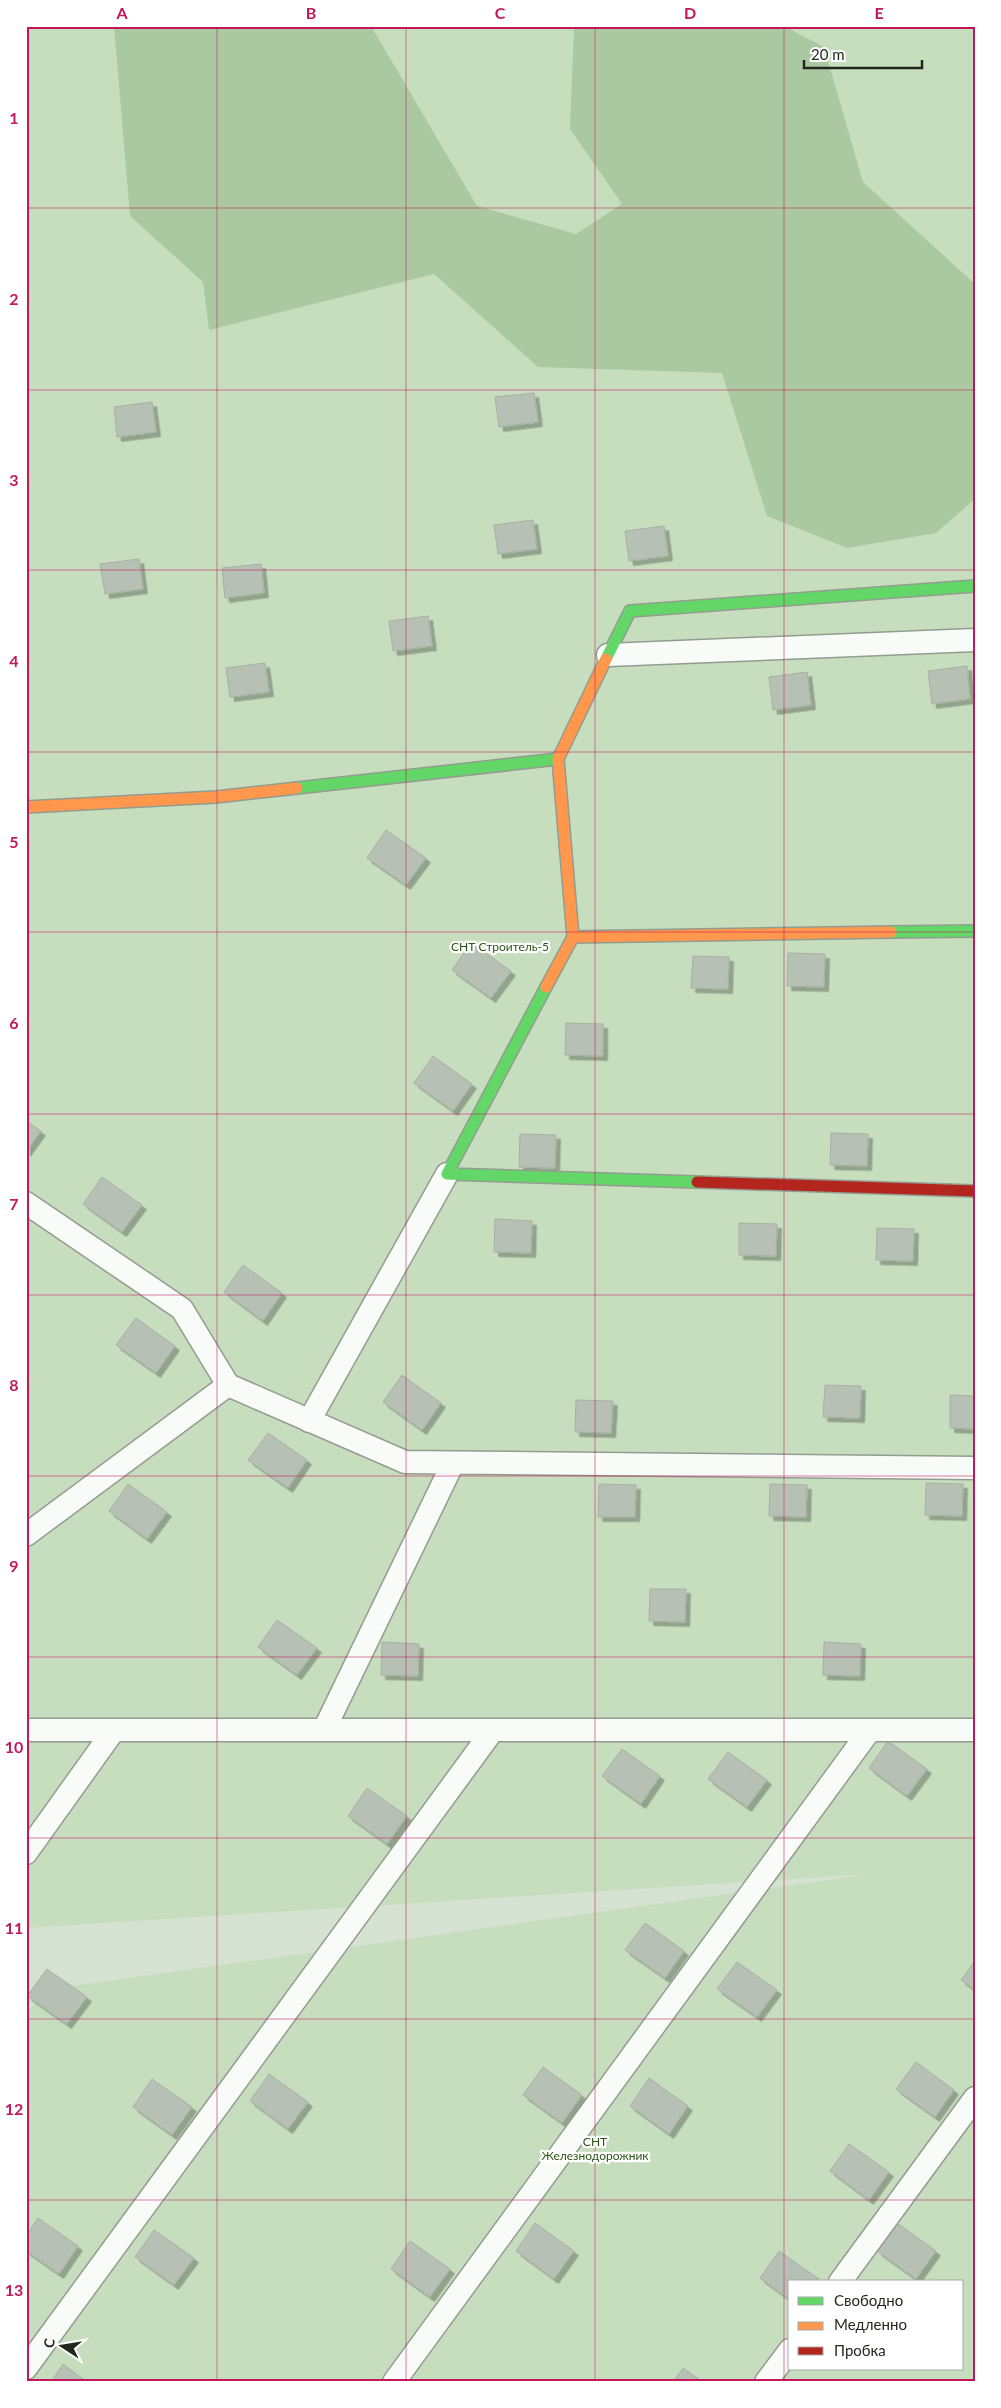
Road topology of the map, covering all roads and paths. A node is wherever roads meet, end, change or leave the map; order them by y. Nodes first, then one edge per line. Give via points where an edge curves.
1 (975, 586) edge
2 (975, 640) edge
3 (608, 655) junction
4 (558, 759) junction
5 (26, 807) edge
6 (975, 931) edge
7 (573, 937) junction
8 (447, 1174) junction
9 (975, 1191) edge
10 (26, 1203) edge
11 (228, 1385) junction
12 (310, 1420) junction
13 (453, 1462) junction
14 (975, 1468) edge
15 (26, 1535) edge
16 (26, 1730) edge
17 (114, 1730) junction
18 (324, 1730) junction
19 (493, 1730) junction
20 (870, 1730) junction
21 (975, 1730) edge
22 (26, 1853) edge
23 (975, 2098) edge
24 (841, 2280) edge
25 (788, 2353) edge
26 (26, 2368) edge
27 (394, 2382) edge
28 (766, 2382) edge

1 - 3 street via 630,611
2 - 3 lane
3 - 4 street
4 - 5 street via 216,796
4 - 7 street
6 - 7 street
7 - 8 street
8 - 9 street
8 - 12 lane
10 - 11 lane via 182,1309
11 - 12 lane
11 - 15 lane
12 - 13 lane via 405,1462
13 - 14 lane
13 - 18 lane
16 - 17 lane
17 - 18 lane
17 - 22 lane
18 - 19 lane
19 - 20 lane
19 - 26 lane
20 - 21 lane
20 - 27 lane
23 - 24 lane
25 - 28 lane

